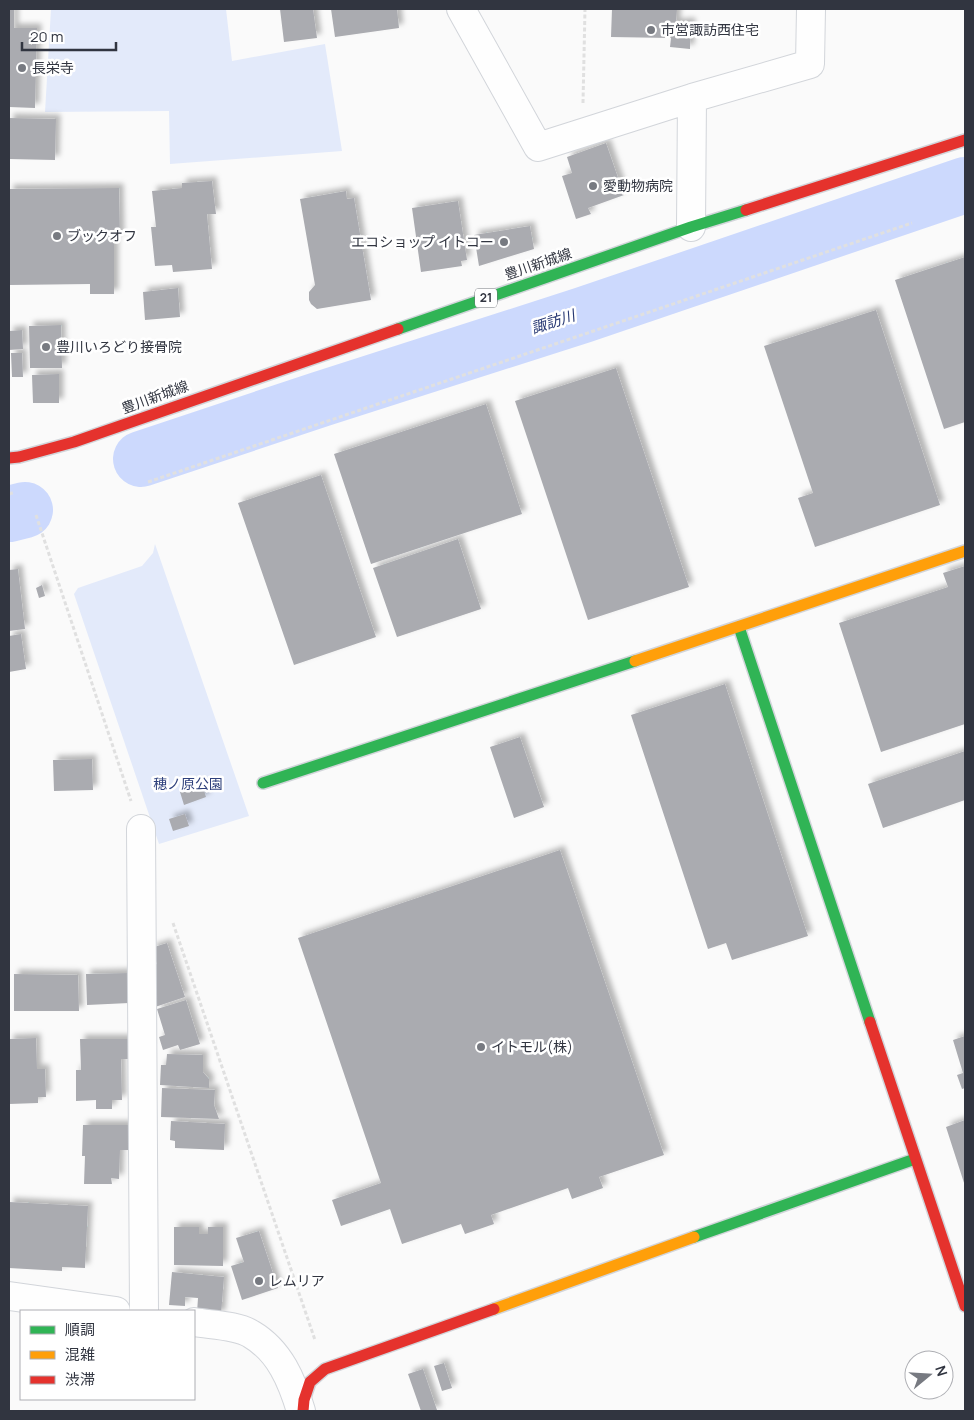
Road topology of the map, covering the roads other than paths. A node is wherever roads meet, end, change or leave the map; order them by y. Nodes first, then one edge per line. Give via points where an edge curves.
1 (461, 9) edge
2 (811, 9) edge
3 (692, 98) junction
4 (965, 140) edge
5 (691, 227) junction
6 (9, 458) edge
7 (965, 551) edge
8 (739, 628) junction
9 (263, 783) dead end
10 (141, 829) road end
11 (914, 1159) junction
12 (9, 1296) edge
13 (965, 1306) edge
14 (109, 1310) edge
15 (144, 1310) edge
16 (195, 1322) edge
17 (302, 1411) edge

1 - 3 street via 538,147
2 - 3 street via 810,64
3 - 5 street
4 - 5 street, 豊川新城線 / 21
5 - 6 street, 豊川新城線 / 21 via 74,442
7 - 8 street
8 - 9 street
8 - 11 street
10 - 15 street
11 - 13 street
11 - 17 street via 325,1369 310,1382
12 - 14 street
16 - 17 street via 235,1328 251,1334 272,1351 284,1366

